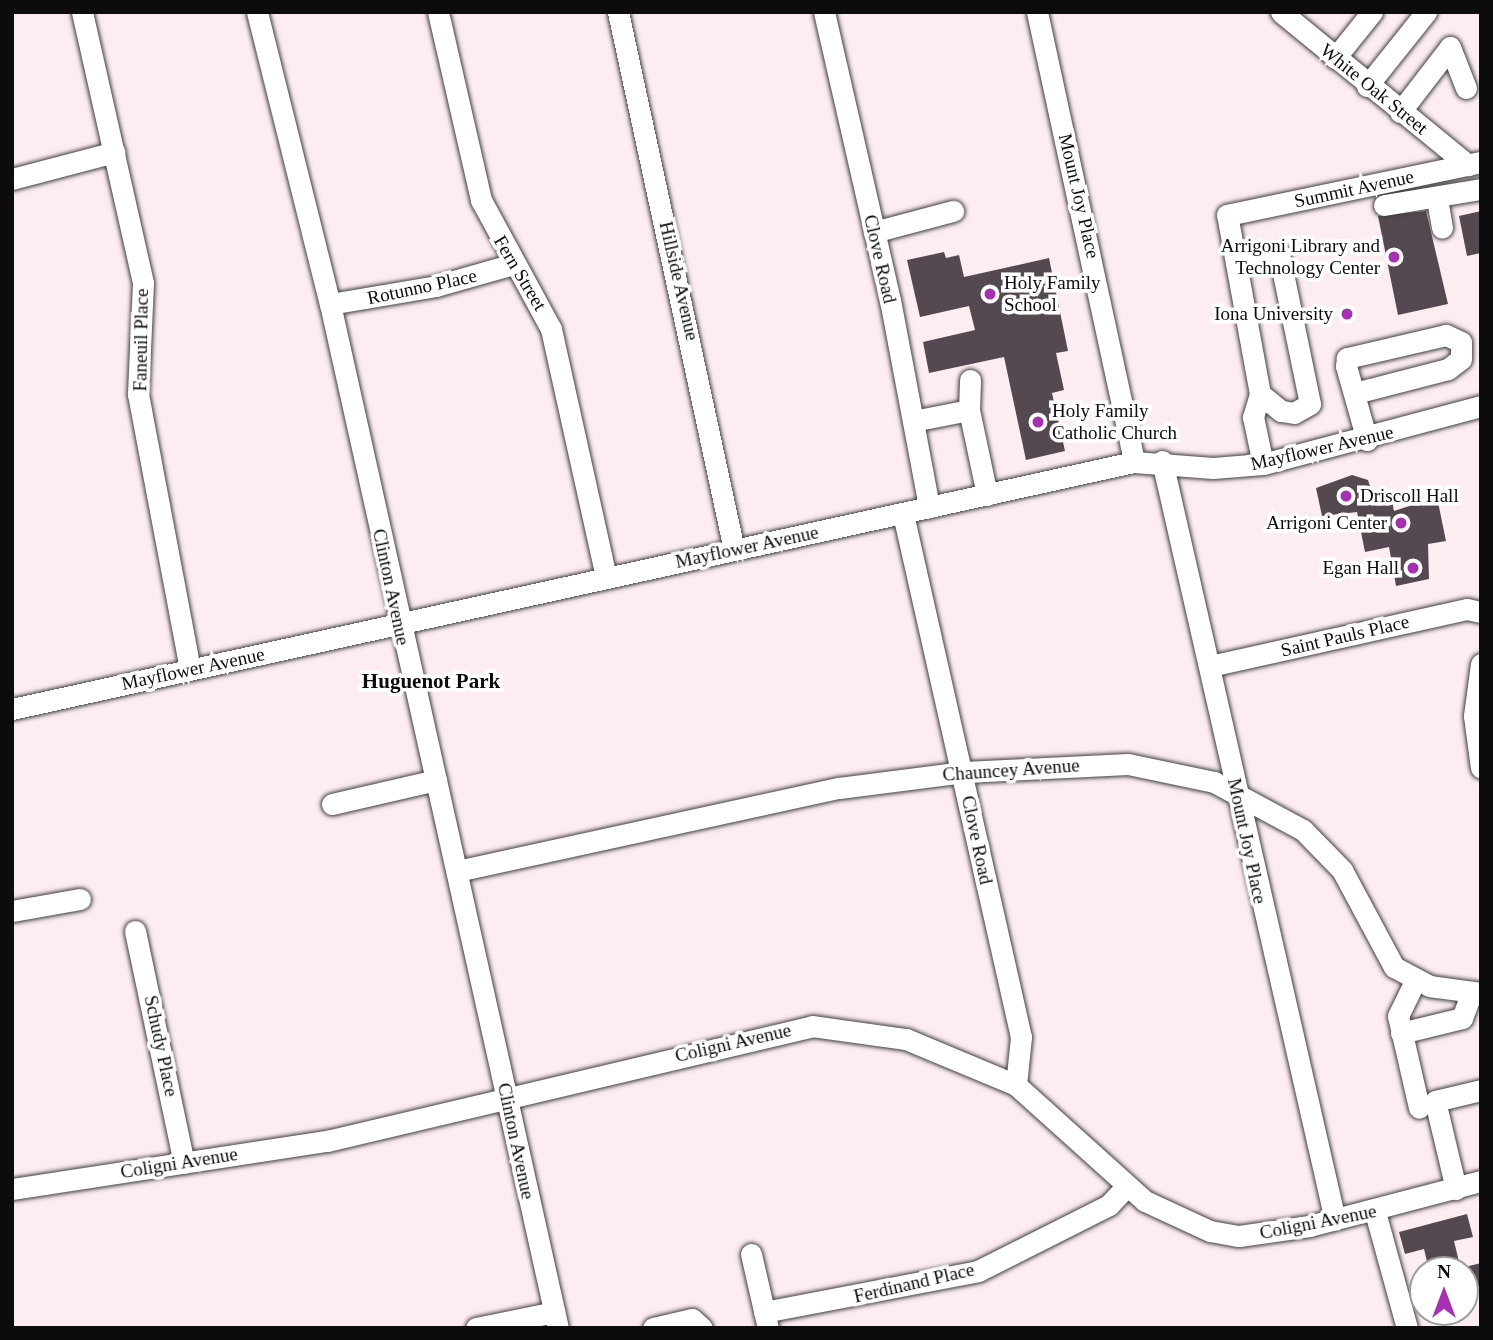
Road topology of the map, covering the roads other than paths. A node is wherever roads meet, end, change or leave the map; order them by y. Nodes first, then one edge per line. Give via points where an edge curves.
1 (82, 12) edge
2 (257, 12) edge
3 (438, 12) edge
4 (618, 12) edge
5 (824, 12) edge
6 (1037, 12) edge
7 (1281, 12) edge
8 (1372, 12) edge
9 (1426, 12) edge
10 (1335, 58) junction
11 (1367, 86) junction
12 (1466, 88) dead end
13 (1400, 112) junction
14 (115, 152) junction
15 (1474, 163) edge
16 (12, 179) edge
17 (1481, 189) edge
18 (1437, 199) junction
19 (1384, 205) dead end
20 (953, 211) dead end
21 (1442, 228) dead end
22 (874, 232) junction
23 (1236, 263) junction
24 (513, 264) junction
25 (330, 304) junction
26 (970, 380) dead end
27 (1355, 393) junction
28 (1260, 394) junction
29 (1481, 406) edge
30 (969, 410) junction
31 (913, 421) junction
32 (1367, 440) junction
33 (1162, 461) junction
34 (1134, 462) junction
35 (1263, 464) junction
36 (987, 495) junction
37 (929, 507) junction
38 (903, 514) junction
39 (734, 550) junction
40 (606, 577) junction
41 (1481, 612) edge
42 (399, 625) junction
43 (1481, 664) edge
44 (1210, 666) junction
45 (190, 669) junction
46 (12, 709) edge
47 (1481, 768) edge
48 (964, 772) junction
49 (436, 780) junction
50 (1236, 793) junction
51 (332, 804) dead end
52 (457, 871) junction
53 (80, 899) dead end
54 (12, 911) edge
55 (135, 931) dead end
56 (1415, 981) junction
57 (1476, 993) edge
58 (1401, 1034) junction
59 (1016, 1085) junction
60 (1481, 1090) edge
61 (506, 1099) junction
62 (1419, 1108) dead end
63 (184, 1163) junction
64 (1481, 1181) edge
65 (1127, 1186) junction
66 (12, 1189) edge
67 (1456, 1189) junction
68 (1375, 1212) junction
69 (1335, 1220) junction
70 (751, 1255) dead end
71 (556, 1320) edge
72 (766, 1320) edge
73 (476, 1328) edge
74 (653, 1328) edge
75 (702, 1328) edge
76 (1407, 1328) edge

1 - 14 street, Faneuil Place
2 - 25 street, Clinton Avenue
3 - 24 street, Fern Street via 481,200
4 - 39 street, Hillside Avenue
5 - 22 street, Clove Road
6 - 34 street, Mount Joy Place
7 - 10 street, White Oak Street
8 - 10 street
9 - 11 street
10 - 11 street, White Oak Street
11 - 13 street, White Oak Street
12 - 13 street via 1450,47
13 - 15 street, White Oak Street
14 - 16 street
14 - 45 street, Faneuil Place via 143,283 138,365 142,424
15 - 23 street, Summit Avenue via 1227,215
17 - 18 street
18 - 19 street
18 - 21 street
20 - 22 street
22 - 31 street, Clove Road
23 - 28 street
23 - 28 street via 1279,254 1311,395 1307,409 1294,413 1270,407
24 - 25 street, Rotunno Place via 436,286
24 - 40 street, Fern Street via 551,329
25 - 42 street, Clinton Avenue
26 - 30 street
27 - 27 street via 1448,369 1461,359 1461,342 1446,335 1347,358
27 - 32 street
28 - 35 street via 1253,417
29 - 32 street, Mayflower Avenue
30 - 31 street
30 - 36 street
31 - 37 street, Clove Road
32 - 35 street, Mayflower Avenue
33 - 34 street, Mayflower Avenue
33 - 35 street, Mayflower Avenue via 1213,468
33 - 44 street, Mount Joy Place
34 - 36 street, Mayflower Avenue
36 - 37 street, Mayflower Avenue
37 - 38 street, Mayflower Avenue
38 - 39 street, Mayflower Avenue
38 - 48 street, Clove Road
39 - 40 street, Mayflower Avenue
40 - 42 street, Mayflower Avenue
41 - 44 street, Saint Pauls Place via 1467,609
42 - 45 street, Mayflower Avenue
42 - 49 street, Clinton Avenue
43 - 47 street via 1474,716
44 - 50 street, Mount Joy Place
45 - 46 street, Mayflower Avenue
48 - 50 street, Chauncey Avenue via 1128,764 1214,782
48 - 52 street, Chauncey Avenue via 761,803
48 - 59 street, Clove Road via 1021,1037
49 - 51 street
49 - 52 street, Clinton Avenue
50 - 56 street, Chauncey Avenue via 1279,815 1321,846 1362,902 1395,967
50 - 69 street, Mount Joy Place
52 - 61 street, Clinton Avenue
53 - 54 street
55 - 63 street, Schudy Place
56 - 57 street
56 - 58 street via 1398,1016
57 - 58 street via 1462,1018
58 - 62 street
59 - 61 street, Coligni Avenue via 896,1036 812,1026 762,1034
59 - 65 street, Coligni Avenue
60 - 67 street via 1435,1101
61 - 63 street, Coligni Avenue via 327,1141
61 - 71 street, Clinton Avenue
63 - 66 street, Coligni Avenue
64 - 67 street, Coligni Avenue
65 - 69 street, Coligni Avenue via 1176,1219 1239,1236
65 - 72 street, Ferdinand Place via 1109,1205 978,1271
67 - 68 street, Coligni Avenue
68 - 69 street, Coligni Avenue
68 - 76 street
70 - 72 street
71 - 73 street
74 - 75 street via 692,1319

